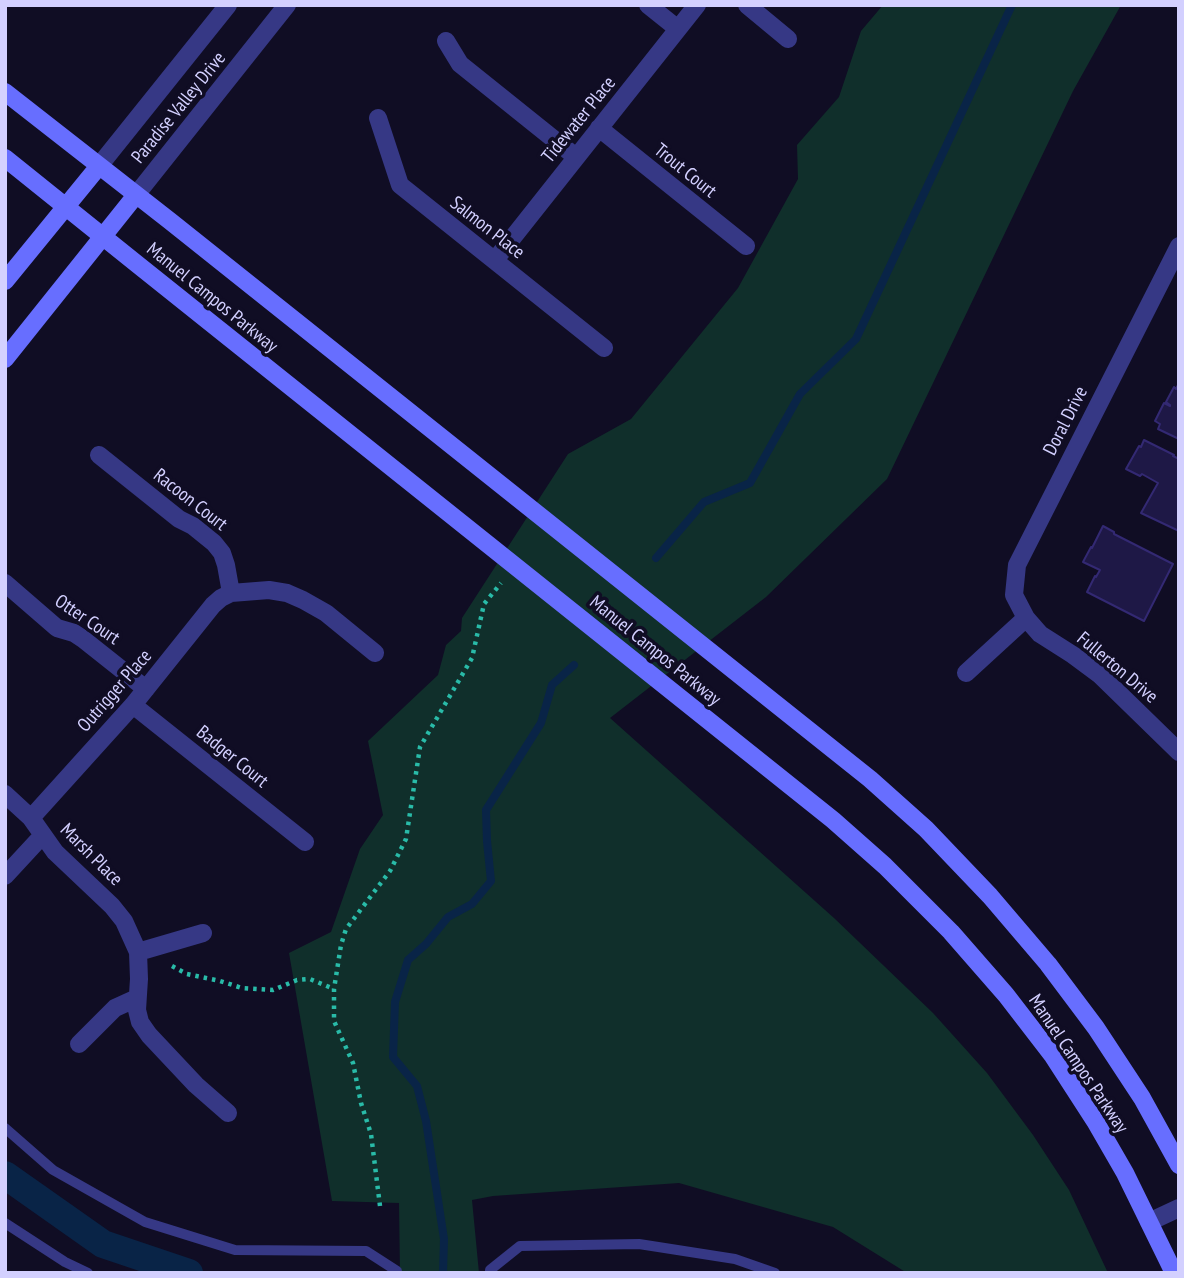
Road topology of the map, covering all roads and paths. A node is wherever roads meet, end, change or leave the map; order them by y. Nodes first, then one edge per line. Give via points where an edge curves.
1 (228, 5) edge
2 (287, 5) edge
3 (648, 5) edge
4 (697, 5) edge
5 (747, 5) edge
6 (678, 29) junction
7 (788, 39) dead end
8 (446, 41) dead end
9 (5, 92) edge
10 (377, 118) dead end
11 (599, 128) junction
12 (576, 157) junction
13 (5, 158) edge
14 (99, 166) junction
15 (136, 195) junction
16 (66, 207) junction
17 (103, 237) junction
18 (746, 246) dead end
19 (1179, 246) edge
20 (495, 260) junction
21 (5, 281) edge
22 (604, 348) dead end
23 (5, 359) edge
24 (99, 455) dead end
25 (516, 567) junction
26 (5, 583) edge
27 (231, 593) junction
28 (1026, 618) junction
29 (375, 653) dead end
30 (966, 673) dead end
31 (146, 689) junction
32 (134, 705) junction
33 (1179, 752) edge
34 (5, 794) edge
35 (31, 818) junction
36 (43, 836) junction
37 (305, 842) dead end
38 (5, 876) edge
39 (202, 933) dead end
40 (138, 952) junction
41 (334, 989) junction
42 (137, 999) junction
43 (79, 1044) dead end
44 (228, 1113) dead end
45 (5, 1128) edge
46 (1179, 1165) edge
47 (380, 1206) dead end
48 (1179, 1208) edge
49 (1149, 1222) junction
50 (5, 1223) edge
51 (88, 1273) edge
52 (397, 1273) edge
53 (490, 1273) edge
54 (775, 1273) edge
55 (1174, 1273) edge

1 - 14 street, Paradise Valley Drive
2 - 15 street, Paradise Valley Drive
3 - 6 street
4 - 6 street, Tidewater Place
5 - 7 street
6 - 11 street, Tidewater Place
8 - 12 street via 460,64
9 - 14 main road, Manuel Campos Parkway
10 - 20 street, Salmon Place via 400,185
11 - 12 street, Tidewater Place
11 - 18 street, Trout Court
12 - 20 street, Tidewater Place
13 - 16 main road, Manuel Campos Parkway
14 - 15 main road, Manuel Campos Parkway
14 - 16 main road, Paradise Valley Drive
15 - 17 main road, Paradise Valley Drive
15 - 46 main road, Manuel Campos Parkway via 870,779 926,830 1048,964 1142,1098
16 - 17 main road, Manuel Campos Parkway
16 - 21 main road, Paradise Valley Drive
17 - 23 main road, Paradise Valley Drive
17 - 25 main road, Manuel Campos Parkway
19 - 28 street, Doral Drive via 1017,565 1014,595
20 - 22 street, Salmon Place
24 - 27 street, Racoon Court via 214,543 222,553
25 - 41 path via 484,604 472,658 420,747 406,839 390,871 346,929
25 - 49 main road, Manuel Campos Parkway via 833,820 951,932 1053,1056 1102,1132
26 - 31 street, Otter Court via 57,628 83,639
27 - 29 street via 287,593 326,613
27 - 31 street, Outrigger Place via 213,605
28 - 30 street
28 - 33 street, Fullerton Drive via 1040,634 1100,675
31 - 32 street, Outrigger Place
32 - 35 street, Outrigger Place
32 - 37 street, Badger Court
34 - 35 street, Marsh Place
35 - 36 street, Marsh Place
36 - 38 street
36 - 40 street, Marsh Place via 112,906
39 - 40 street
40 - 41 path via 187,975 242,988 273,990 310,979
40 - 42 street, Marsh Place
41 - 47 path via 334,1021 354,1063 371,1134
42 - 43 street via 115,1008
42 - 44 street, Marsh Place via 140,1022 149,1035
45 - 52 lane via 53,1170 145,1222 235,1250 366,1251
48 - 49 street
49 - 55 main road, Manuel Campos Parkway
50 - 51 lane
53 - 54 lane via 520,1246 639,1244 735,1259

